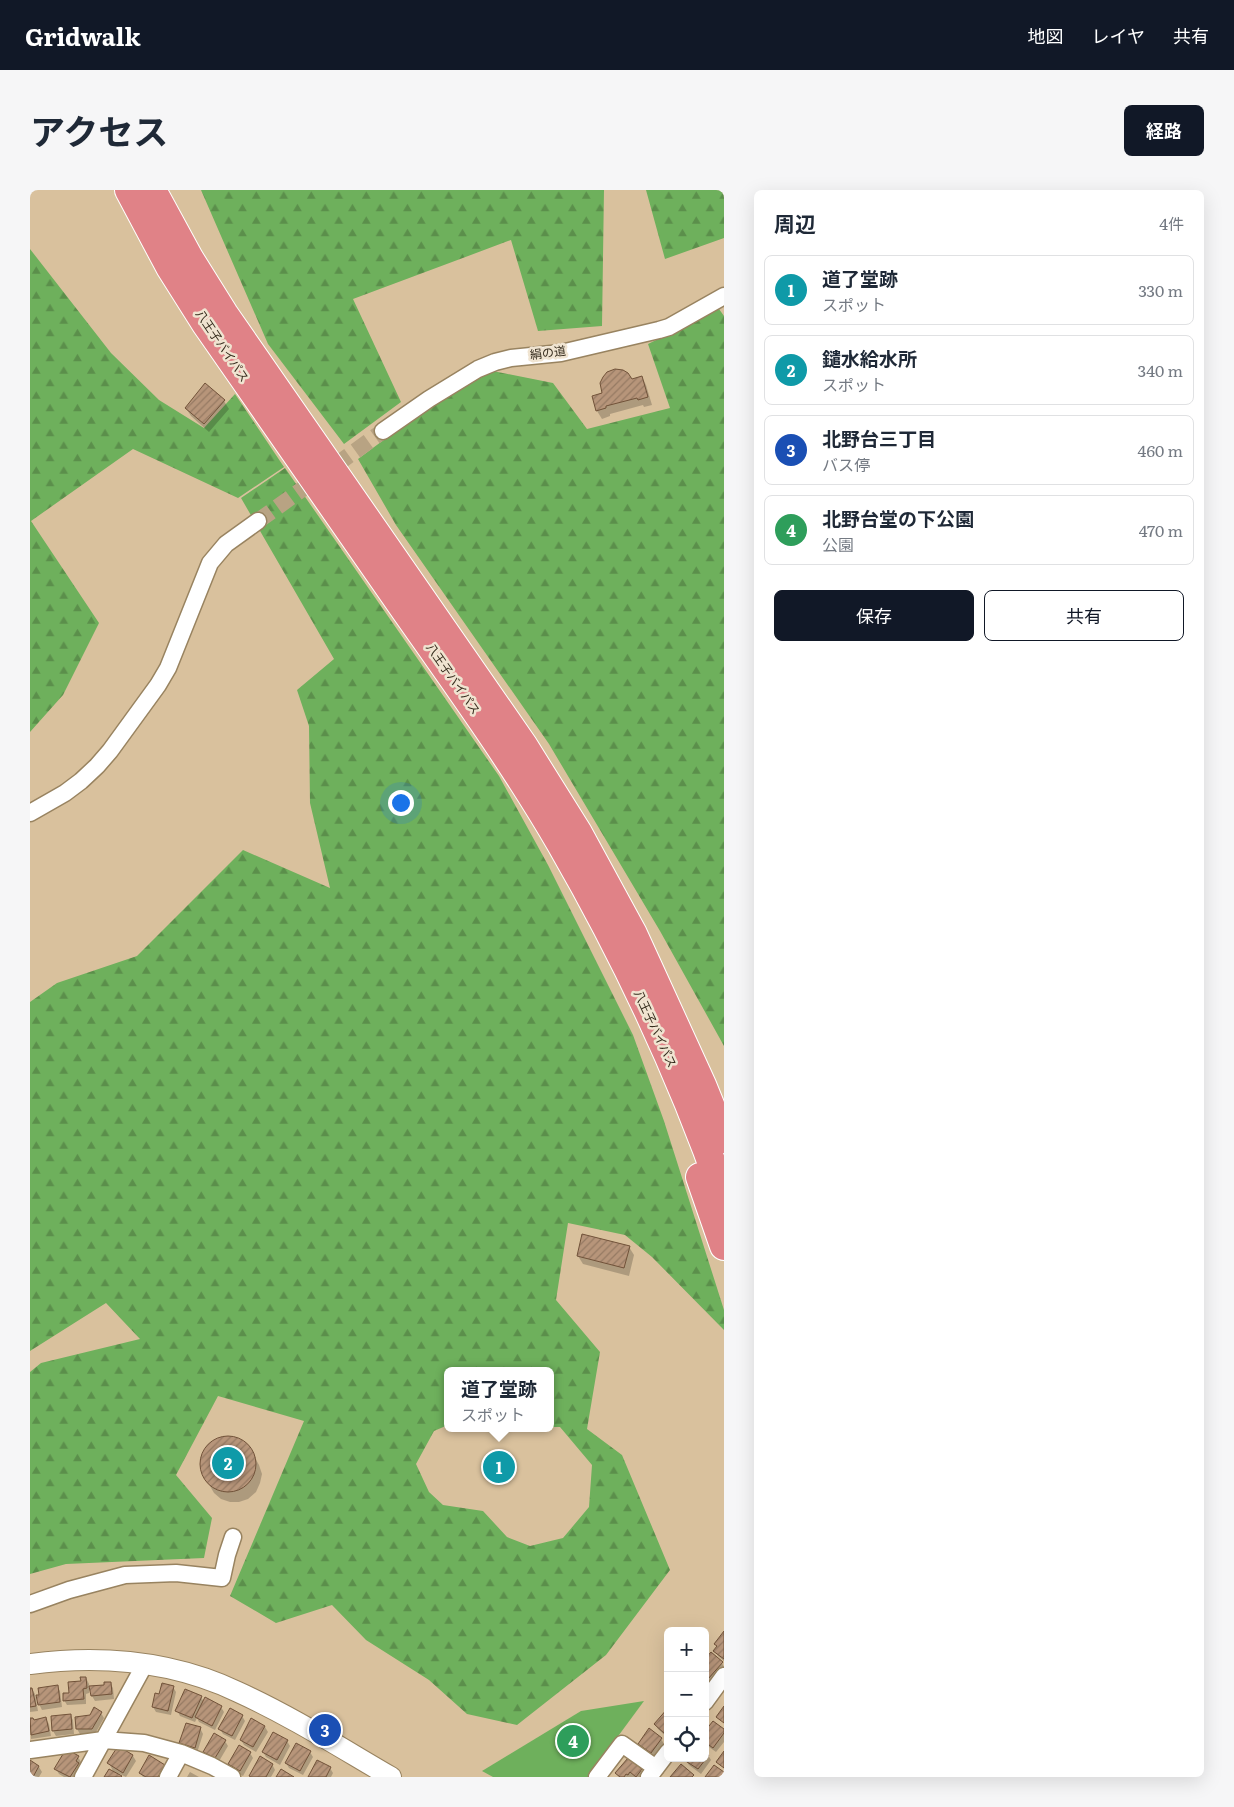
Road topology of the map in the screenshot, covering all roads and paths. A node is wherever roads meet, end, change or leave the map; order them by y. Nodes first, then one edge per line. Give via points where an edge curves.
1 (129, 190) edge
2 (152, 190) edge
3 (724, 296) edge
4 (382, 431) tunnel mouth
5 (258, 521) tunnel mouth
6 (30, 813) edge
7 (614, 943) junction
8 (672, 1016) junction
9 (724, 1108) edge
10 (724, 1139) edge
11 (724, 1197) edge
12 (724, 1246) edge
13 (233, 1537) dead end
14 (30, 1604) edge
15 (30, 1664) edge
16 (145, 1664) junction
17 (724, 1676) edge
18 (709, 1697) edge
19 (103, 1740) junction
20 (30, 1750) edge
21 (181, 1753) junction
22 (664, 1757) edge
23 (653, 1772) edge
24 (83, 1777) edge
25 (168, 1777) edge
26 (232, 1777) edge
27 (391, 1777) edge
28 (597, 1777) edge

1 - 7 highway, 八王子バイパス via 170,268 206,324 506,756 561,844
2 - 8 highway, 八王子バイパス via 188,258 224,314 498,708 554,794 609,888
3 - 4 street, 絹の道 via 659,330 561,353 495,362 462,378
5 - 6 street via 226,544 210,563 168,668 110,751 76,785
7 - 11 highway, 八王子バイパス via 670,1060
7 - 12 highway
8 - 9 highway
8 - 10 highway, 八王子バイパス
13 - 14 street via 222,1578 176,1573 125,1575
15 - 16 street via 97,1659
16 - 19 street
16 - 27 street via 180,1671 238,1691
17 - 18 street
19 - 20 street
19 - 21 street via 144,1743
19 - 24 street
21 - 25 street
21 - 26 street
22 - 23 street
23 - 28 street via 622,1744

